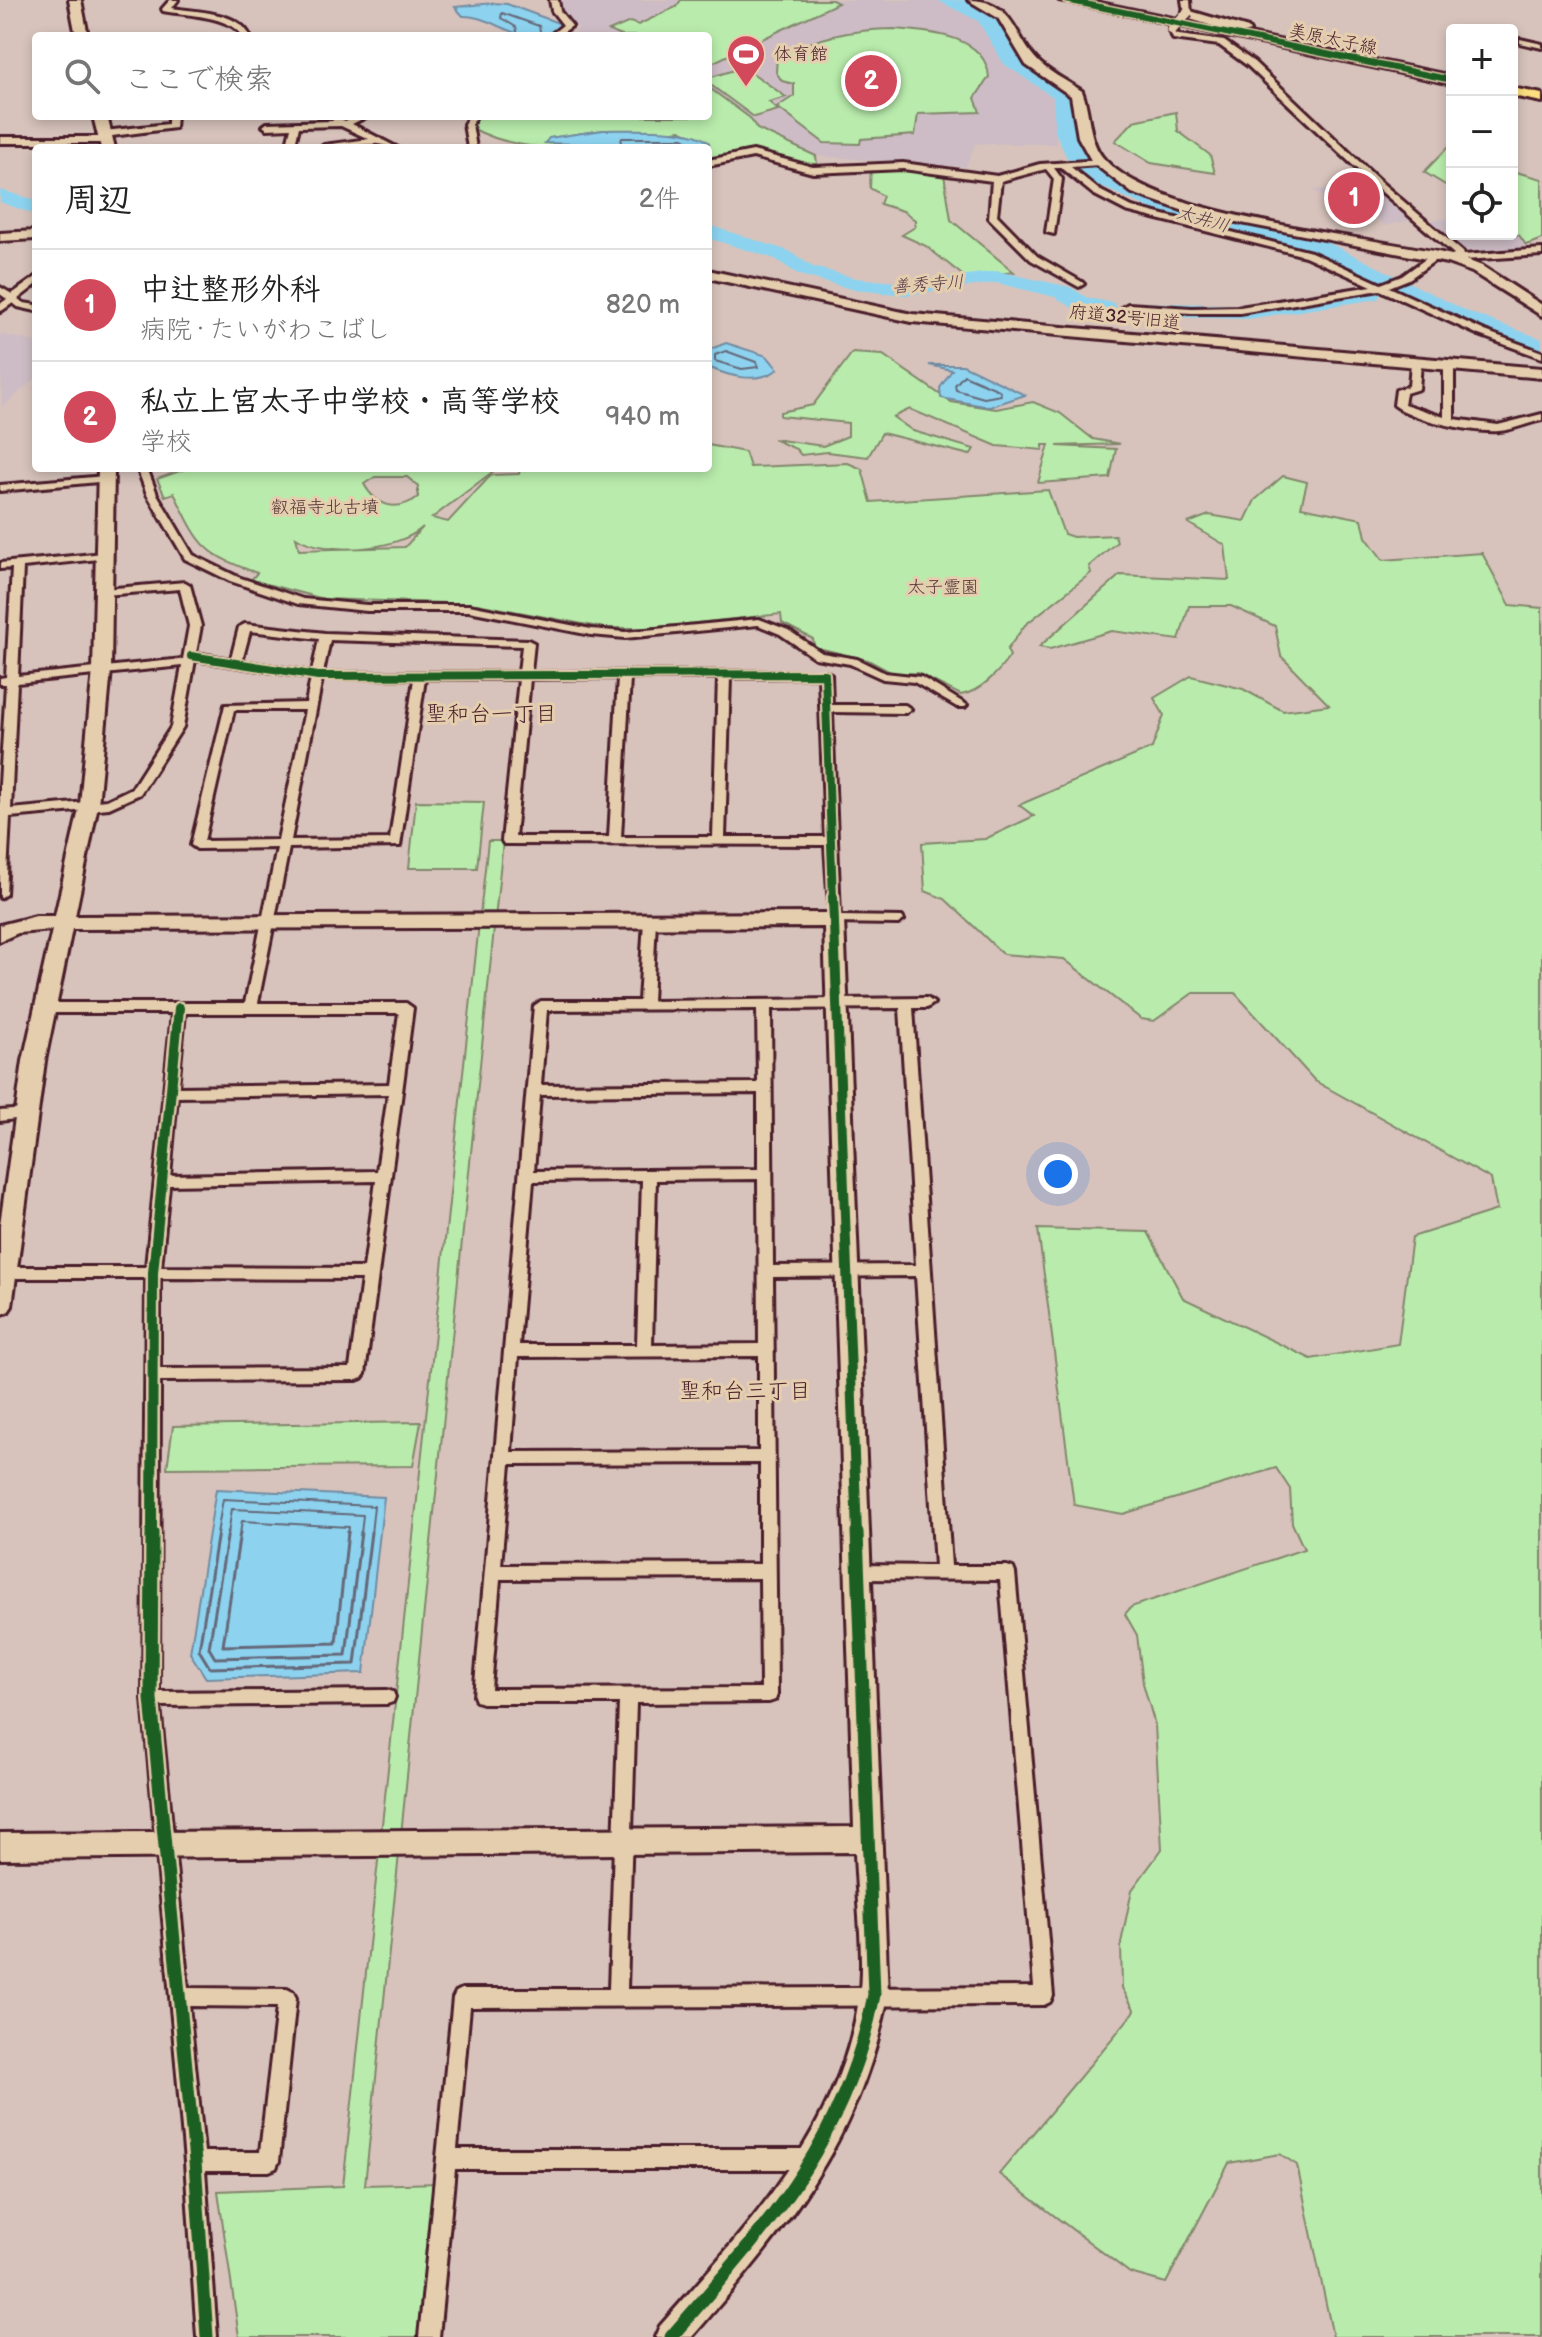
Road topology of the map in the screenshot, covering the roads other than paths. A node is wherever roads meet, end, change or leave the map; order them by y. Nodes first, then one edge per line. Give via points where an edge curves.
1 (75, 0) edge
2 (174, 0) edge
3 (554, 0) edge
4 (974, 0) edge
5 (1066, 0) edge
6 (1187, 9) edge
7 (81, 32) edge
8 (244, 32) edge
9 (559, 32) edge
10 (1233, 34) junction
11 (1523, 41) dead end
12 (1542, 46) edge
13 (1446, 79) edge
14 (1518, 93) edge
15 (1542, 98) edge
16 (101, 120) edge
17 (172, 120) edge
18 (336, 120) edge
19 (354, 120) edge
20 (470, 120) edge
21 (344, 124) junction
22 (267, 126) dead end
23 (295, 127) junction
24 (0, 140) edge
25 (106, 141) edge
26 (375, 141) junction
27 (291, 144) edge
28 (353, 144) edge
29 (383, 144) edge
30 (471, 144) edge
31 (712, 162) edge
32 (1096, 162) junction
33 (1064, 164) junction
34 (1048, 166) junction
35 (997, 179) junction
36 (1051, 232) dead end
37 (32, 235) edge
38 (0, 237) edge
39 (1542, 252) edge
40 (1434, 257) junction
41 (1451, 259) junction
42 (712, 275) edge
43 (32, 283) edge
44 (1079, 284) dead end
45 (1382, 286) junction
46 (0, 290) edge
47 (12, 298) junction
48 (32, 306) edge
49 (1539, 306) edge
50 (1128, 307) dead end
51 (0, 309) edge
52 (1542, 355) edge
53 (1416, 363) junction
54 (1449, 366) junction
55 (1542, 373) edge
56 (1542, 417) edge
57 (1449, 419) junction
58 (144, 472) edge
59 (106, 474) edge
60 (0, 488) edge
61 (104, 556) junction
62 (18, 564) junction
63 (0, 566) edge
64 (104, 592) junction
65 (325, 636) junction
66 (828, 658) junction
67 (190, 659) junction
68 (235, 664) junction
69 (102, 670) junction
70 (825, 674) junction
71 (525, 675) junction
72 (624, 675) junction
73 (724, 675) junction
74 (318, 676) junction
75 (420, 676) junction
76 (14, 679) junction
77 (0, 681) edge
78 (961, 705) dead end
79 (311, 706) junction
80 (826, 708) junction
81 (905, 709) dead end
82 (89, 805) junction
83 (3, 814) edge
84 (615, 841) junction
85 (719, 841) junction
86 (830, 841) junction
87 (284, 844) junction
88 (0, 894) edge
89 (650, 920) junction
90 (834, 920) junction
91 (898, 920) dead end
92 (66, 923) junction
93 (268, 923) junction
94 (0, 934) edge
95 (927, 1003) dead end
96 (838, 1004) junction
97 (906, 1004) junction
98 (764, 1005) junction
99 (645, 1006) junction
100 (45, 1008) junction
101 (179, 1008) junction
102 (251, 1008) junction
103 (764, 1088) junction
104 (393, 1089) junction
105 (534, 1090) junction
106 (171, 1092) junction
107 (25, 1114) junction
108 (0, 1116) edge
109 (765, 1174) junction
110 (382, 1176) junction
111 (527, 1176) junction
112 (649, 1176) junction
113 (165, 1180) junction
114 (849, 1269) junction
115 (925, 1270) junction
116 (3, 1272) junction
117 (766, 1272) junction
118 (153, 1273) junction
119 (370, 1274) junction
120 (0, 1306) edge
121 (644, 1350) junction
122 (766, 1350) junction
123 (512, 1351) junction
124 (154, 1375) junction
125 (767, 1457) junction
126 (503, 1458) junction
127 (769, 1571) junction
128 (494, 1572) junction
129 (859, 1572) junction
130 (943, 1572) junction
131 (628, 1696) junction
132 (387, 1697) dead end
133 (151, 1699) junction
134 (868, 1839) junction
135 (623, 1841) junction
136 (165, 1843) junction
137 (0, 1846) edge
138 (874, 1995) junction
139 (618, 1996) junction
140 (178, 1997) junction
141 (449, 2159) junction
142 (815, 2159) junction
143 (195, 2162) junction
144 (207, 2337) edge
145 (429, 2337) edge
146 (671, 2337) edge

1 - 7 street
2 - 8 street via 166,9 220,18
3 - 9 street via 568,26
4 - 32 street via 1003,16 1031,62 1077,94
5 - 10 main road, 美原太子線
6 - 10 street via 1244,31
6 - 41 street, bridge via 1172,30 1176,37 1221,43 1251,64 1460,254
10 - 13 main road, 美原太子線
11 - 12 street
14 - 15 main road
16 - 25 street
17 - 25 street via 172,126
18 - 21 street
19 - 21 street
20 - 30 street
21 - 23 street
21 - 26 street
22 - 23 street
23 - 27 street
24 - 25 street
26 - 28 street
26 - 29 street
31 - 35 street via 753,154 813,170 903,166
32 - 33 street
32 - 40 street via 1137,190 1190,209
33 - 34 street
33 - 45 street via 1096,192 1129,209 1308,254
34 - 35 street
34 - 36 street via 1058,179
35 - 44 street via 992,216 1034,258
37 - 38 street
39 - 41 street
40 - 41 street
40 - 45 street via 1404,279
41 - 49 street
42 - 53 street, 府道32号旧道 via 912,318
43 - 47 street
45 - 50 street via 1256,309
45 - 52 street
46 - 47 street
47 - 48 street
47 - 51 street
53 - 54 street, 府道32号旧道
53 - 57 street via 1414,389 1401,390 1399,405 1409,412
54 - 55 street, 府道32号旧道
54 - 57 street
56 - 57 street via 1500,428
58 - 66 street via 189,557 302,602 469,608 625,635 759,622
59 - 60 street
59 - 61 street
61 - 62 street
61 - 64 street
62 - 63 street
62 - 76 street
64 - 67 street via 185,585 195,626
64 - 69 street
65 - 68 street via 245,627
65 - 71 street via 528,643
65 - 74 street
66 - 70 street
66 - 78 street via 853,661 883,676 917,679
67 - 68 street
67 - 69 street
67 - 82 street via 177,727 136,791 109,804
68 - 74 street
69 - 76 street
69 - 82 street
70 - 73 street
70 - 80 street
71 - 72 street
71 - 75 street
71 - 84 street via 508,841
72 - 73 street
72 - 84 street
73 - 85 street
74 - 75 street
74 - 79 street
75 - 87 street via 396,843
76 - 77 street
76 - 83 street
79 - 87 street
79 - 87 street via 229,707 197,845
80 - 81 street
80 - 86 street
82 - 83 street
82 - 92 street
83 - 88 street
84 - 85 street
85 - 86 street
86 - 90 street
87 - 93 street
89 - 90 street
89 - 93 street
89 - 99 street
90 - 91 street
90 - 96 street
92 - 93 street
92 - 94 street via 24,924
92 - 100 street
93 - 102 street
95 - 97 street
96 - 97 street
96 - 98 street
96 - 114 street
97 - 115 street
98 - 99 street
98 - 103 street
99 - 105 street via 541,1006
100 - 101 street
100 - 107 street
101 - 102 street
101 - 106 street
102 - 104 street via 406,1008
103 - 105 street
103 - 109 street
104 - 106 street
104 - 110 street
105 - 111 street
106 - 113 street
107 - 108 street
107 - 116 street
109 - 112 street
109 - 117 street
110 - 113 street
110 - 119 street
111 - 112 street
111 - 123 street
112 - 121 street
113 - 118 street
114 - 115 street
114 - 117 street
114 - 129 street
115 - 130 street
116 - 118 street
116 - 120 street
117 - 122 street
118 - 119 street
118 - 124 street
119 - 124 street via 357,1374
121 - 122 street
121 - 123 street
122 - 125 street
123 - 126 street
124 - 133 street
125 - 126 street
125 - 127 street
126 - 128 street
127 - 128 street
127 - 131 street via 769,1695
128 - 131 street via 482,1696
129 - 130 street
129 - 134 street
130 - 138 street via 1007,1573 1044,1996
131 - 135 street
132 - 133 street
133 - 136 street
134 - 135 street
134 - 138 street
135 - 136 street
135 - 139 street
136 - 137 street
136 - 140 street
138 - 139 street
138 - 142 street via 860,2060
139 - 141 street via 462,1998
140 - 143 street
140 - 143 street via 287,1998 269,2161
141 - 142 street
141 - 145 street
142 - 146 street via 761,2233
143 - 144 street

